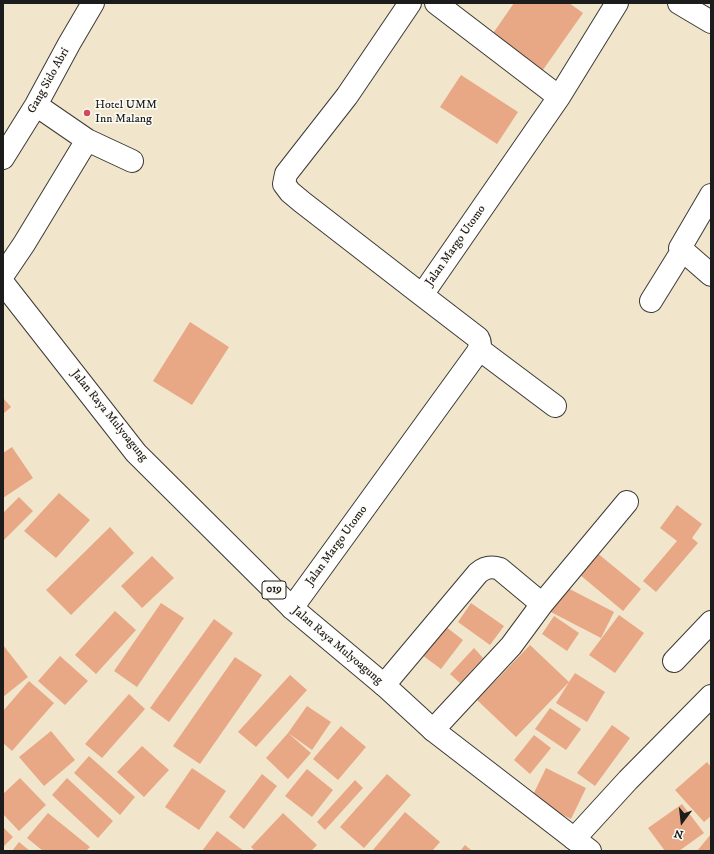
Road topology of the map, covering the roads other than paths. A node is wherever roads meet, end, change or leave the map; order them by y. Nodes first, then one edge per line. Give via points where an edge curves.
1 (93, 3) edge
2 (410, 3) edge
3 (436, 3) edge
4 (617, 3) edge
5 (679, 3) edge
6 (711, 22) edge
7 (559, 97) junction
8 (36, 105) junction
9 (87, 140) junction
10 (3, 158) edge
11 (132, 161) dead end
12 (711, 195) edge
13 (682, 250) junction
14 (3, 275) edge
15 (711, 275) edge
16 (3, 283) edge
17 (422, 295) junction
18 (651, 301) dead end
19 (479, 349) junction
20 (555, 406) dead end
21 (628, 502) dead end
22 (542, 604) junction
23 (292, 608) junction
24 (711, 622) edge
25 (674, 661) dead end
26 (384, 685) junction
27 (711, 696) edge
28 (433, 730) junction
29 (582, 845) edge

1 - 8 street, Gang Sido Abri
2 - 17 street via 347,96 286,174 284,184 302,202
3 - 7 street
4 - 7 street, Jalan Margo Utomo
5 - 6 street
7 - 17 street, Jalan Margo Utomo
8 - 9 street
8 - 10 street, Gang Sido Abri
9 - 11 street
9 - 14 street
12 - 13 street via 681,246
13 - 15 street
13 - 18 street
16 - 23 street, Jalan Raya Mulyoagung / 019 via 136,453
17 - 19 street, Jalan Margo Utomo via 478,338
19 - 20 street
19 - 23 street, Jalan Margo Utomo
21 - 22 street
22 - 26 street via 500,569 484,568
22 - 28 street via 511,646
23 - 26 street, Jalan Raya Mulyoagung / 019
24 - 25 street
26 - 28 street, Jalan Raya Mulyoagung / 019
27 - 29 street via 628,780
28 - 29 street, Jalan Raya Mulyoagung / 019

